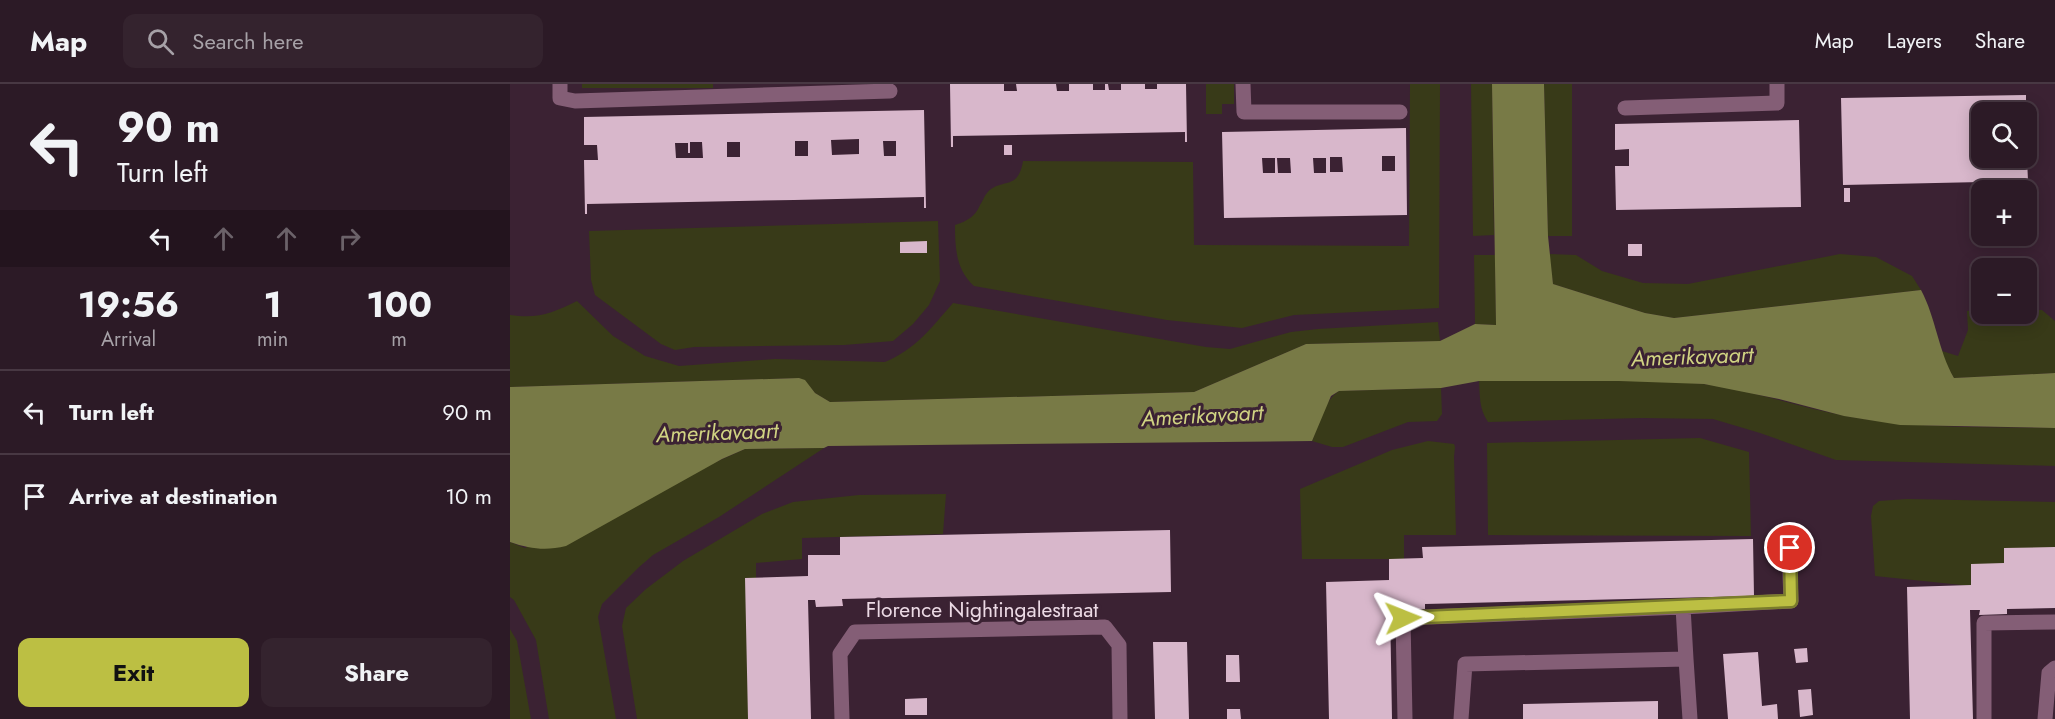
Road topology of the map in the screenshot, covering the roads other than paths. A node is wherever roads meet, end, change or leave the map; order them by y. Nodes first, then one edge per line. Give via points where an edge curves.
1 (560, 84) edge
2 (1243, 84) edge
3 (1777, 84) edge
4 (890, 91) dead end
5 (1625, 108) dead end
6 (1400, 112) dead end
7 (1790, 548) dead end
8 (1683, 607) junction
9 (2055, 622) edge
10 (1686, 659) junction
11 (2055, 668) edge
12 (842, 719) edge
13 (1120, 719) edge
14 (1405, 719) edge
15 (1461, 719) edge
16 (1690, 719) edge
17 (1984, 719) edge
18 (2045, 719) edge

1 - 4 street via 560,98 575,100
2 - 6 street via 1244,112
3 - 5 street via 1777,103
7 - 8 street via 1791,601
8 - 10 street
8 - 14 street via 1403,618
9 - 17 street via 1984,623
10 - 15 street via 1465,664
10 - 16 street
11 - 18 street via 2049,673
12 - 13 street, Florence Nightingalestraat via 840,654 855,632 1105,627 1119,645

